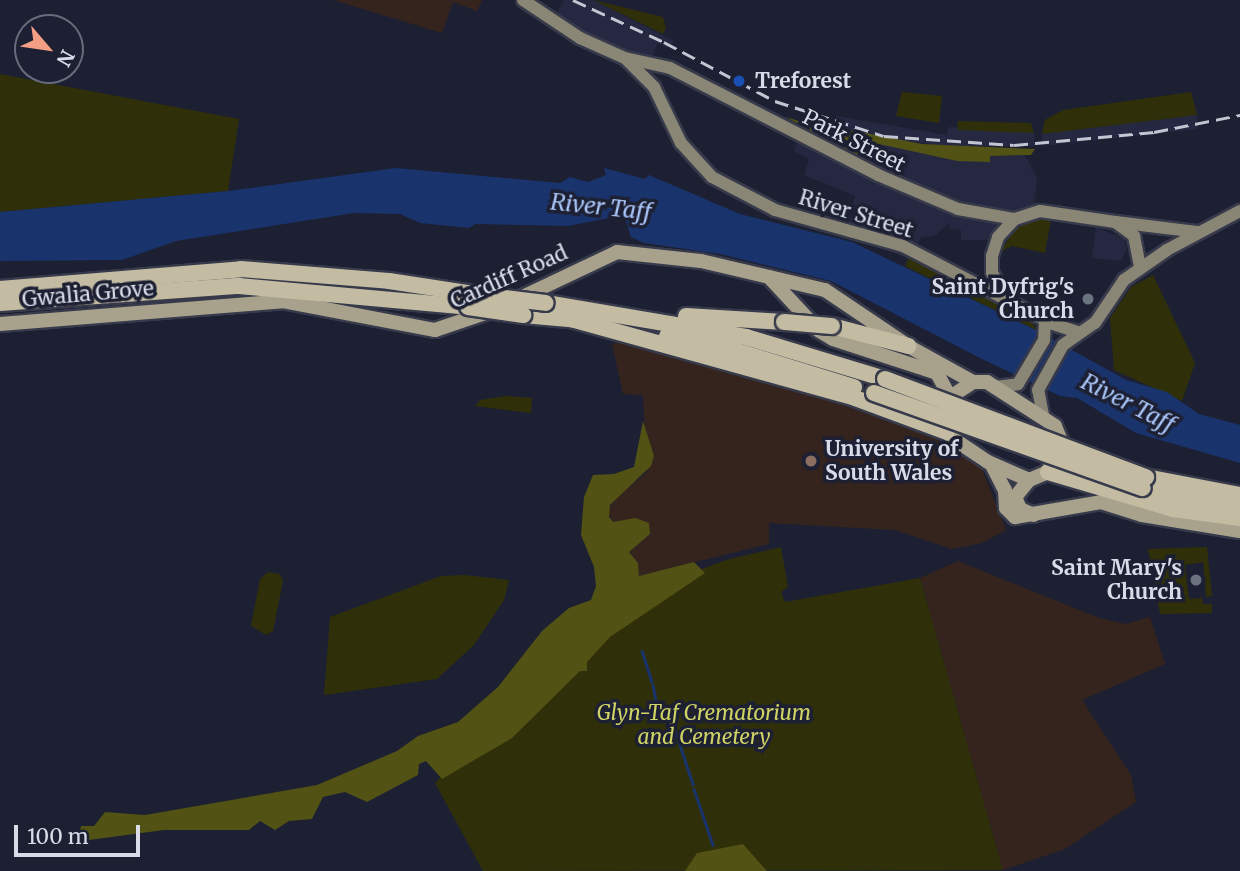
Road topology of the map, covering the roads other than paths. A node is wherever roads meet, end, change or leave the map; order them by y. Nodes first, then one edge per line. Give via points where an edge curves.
1 (523, 0) edge
2 (625, 58) junction
3 (670, 68) junction
4 (654, 87) junction
5 (1240, 211) edge
6 (1015, 219) junction
7 (1115, 222) junction
8 (1199, 232) junction
9 (1140, 267) junction
10 (769, 277) junction
11 (0, 289) edge
12 (1005, 297) junction
13 (474, 301) junction
14 (0, 303) edge
15 (181, 307) joint
16 (571, 313) junction
17 (1045, 320) junction
18 (0, 324) edge
19 (1077, 332) junction
20 (908, 346) junction
21 (973, 382) junction
22 (995, 387) junction
23 (950, 397) junction
24 (1043, 415) junction
25 (947, 432) junction
26 (989, 462) junction
27 (1048, 472) junction
28 (1029, 480) junction
29 (1144, 483) junction
30 (1240, 495) edge
31 (1240, 507) edge
32 (1035, 515) junction
33 (1240, 518) edge
34 (1240, 531) edge

1 - 2 main road, Park Street via 557,27
2 - 3 main road, Park Street
2 - 4 main road, River Street
3 - 4 main road via 656,76
3 - 6 main road, Park Street via 878,175 986,216
4 - 12 main road, River Street via 681,143 698,166 770,207 904,246
5 - 8 main road
6 - 7 main road via 1040,211
6 - 12 main road via 998,237 992,256 992,273
7 - 8 main road
7 - 9 main road via 1133,236
8 - 9 main road
9 - 19 main road via 1124,280 1095,323
10 - 15 main road, Cardiff Road via 701,261 617,252 466,322 435,330 283,301
10 - 20 main road, Cardiff Road via 825,290
10 - 23 main road via 818,330 845,344 937,373
11 - 13 highway via 241,269 389,281
12 - 17 main road, River Street
13 - 14 highway via 239,286
13 - 16 highway, bridge via 546,303
13 - 16 highway, bridge via 523,315
15 - 18 main road, Gwalia Grove
16 - 20 highway, bridge via 832,326
16 - 25 highway via 855,398
16 - 29 highway, bridge via 727,348
16 - 29 highway, bridge via 746,337 885,379
17 - 19 main road, River Street
17 - 22 main road via 1045,335 1023,377 1012,388
19 - 24 main road via 1063,345 1040,385 1037,402
20 - 21 main road, Cardiff Road
21 - 22 main road, Cardiff Road
21 - 23 main road
22 - 24 main road, Cardiff Road
23 - 25 main road via 945,408
24 - 27 main road via 1061,441
25 - 26 main road
26 - 28 main road
26 - 32 main road via 1000,478 1010,514
27 - 28 main road
27 - 33 highway via 1173,509
28 - 32 main road via 1018,490 1016,503
29 - 30 highway
29 - 31 highway
32 - 34 main road via 1101,502 1142,515

